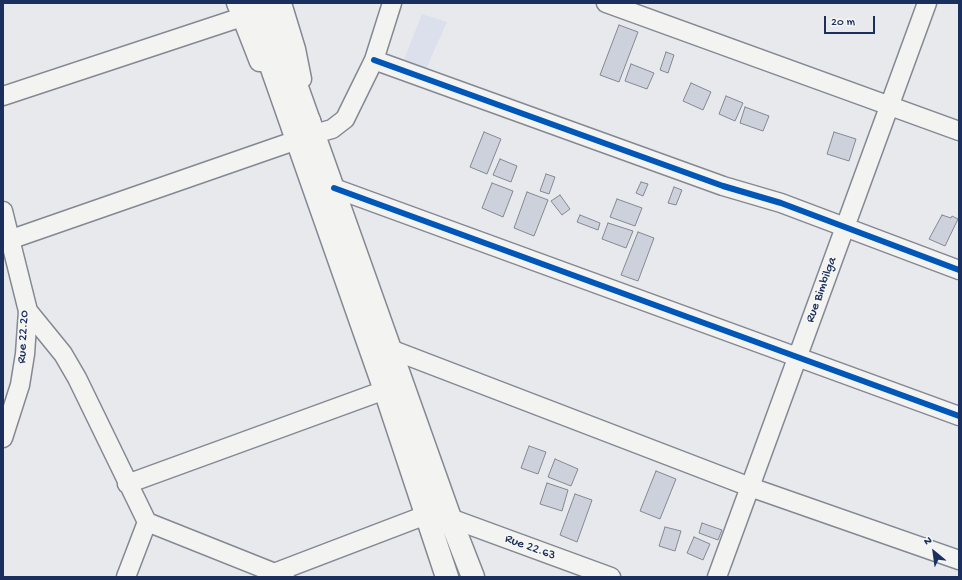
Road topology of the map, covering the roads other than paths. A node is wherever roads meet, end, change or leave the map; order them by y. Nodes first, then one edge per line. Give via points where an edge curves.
1 (267, 3) edge
2 (282, 3) edge
3 (392, 3) edge
4 (606, 3) edge
5 (927, 3) edge
6 (242, 8) edge
7 (374, 60) junction
8 (3, 96) edge
9 (889, 105) junction
10 (959, 131) edge
11 (306, 137) junction
12 (334, 188) junction
13 (3, 211) edge
14 (845, 226) junction
15 (6, 239) edge
16 (959, 270) edge
17 (28, 311) junction
18 (390, 349) junction
19 (798, 357) junction
20 (385, 390) junction
21 (959, 416) edge
22 (3, 438) edge
23 (127, 484) junction
24 (750, 487) junction
25 (426, 515) junction
26 (450, 518) junction
27 (147, 522) junction
28 (959, 560) edge
29 (277, 576) edge
30 (126, 577) edge
31 (447, 577) edge
32 (473, 577) edge
33 (611, 577) edge
34 (717, 577) edge

1 - 11 main road
2 - 11 street via 296,49
3 - 7 street
4 - 9 street
5 - 9 street, Rue Bimbilga
6 - 8 street
6 - 11 main road
7 - 11 street via 345,119 332,129
7 - 14 street via 656,162
9 - 10 street
9 - 14 street, Rue Bimbilga
11 - 12 main road
11 - 15 street
11 - 20 main road
12 - 18 main road
12 - 19 street
13 - 15 street, Rue 22.20
14 - 16 street
14 - 19 street, Rue Bimbilga
15 - 17 street, Rue 22.20
17 - 22 street, Rue 22.20 via 20,385
17 - 23 street via 63,354 77,378
18 - 24 street
18 - 26 main road
19 - 21 street
19 - 24 street, Rue Bimbilga
20 - 23 street
20 - 25 main road
23 - 27 street
24 - 28 street
24 - 34 street, Rue Bimbilga
25 - 29 street
25 - 31 main road
26 - 32 main road
26 - 33 street, Rue 22.63
27 - 29 street
27 - 30 street

